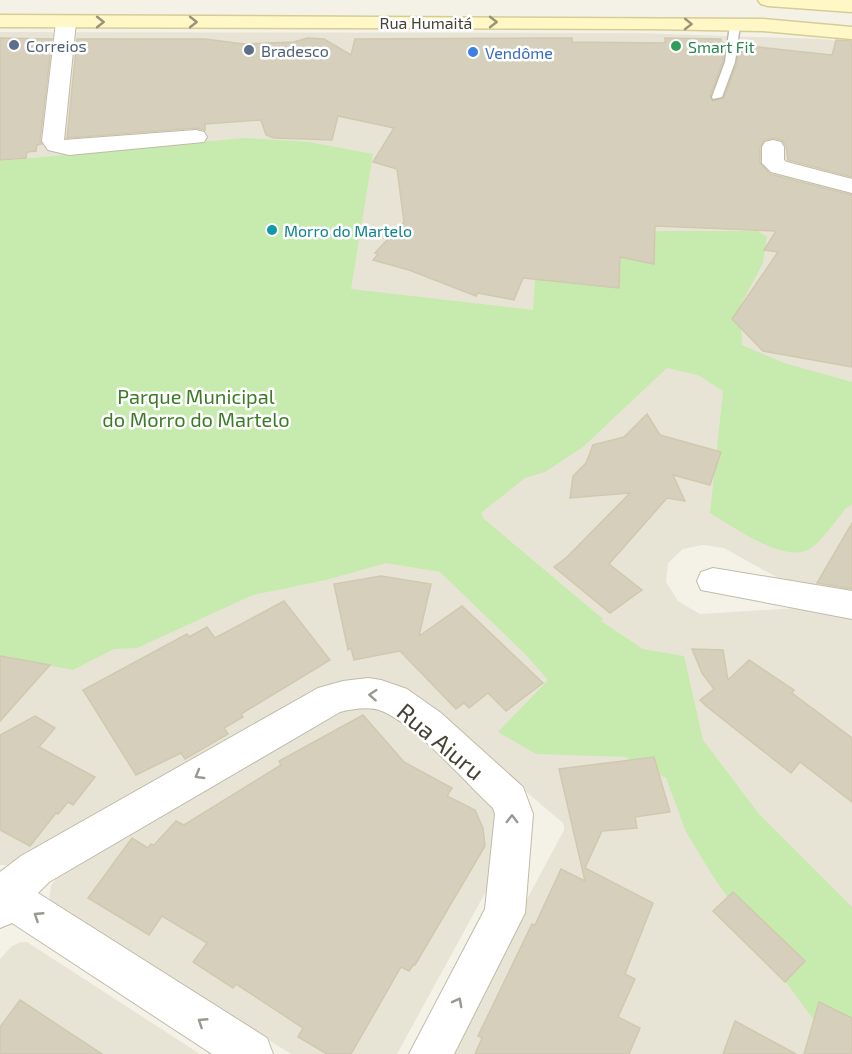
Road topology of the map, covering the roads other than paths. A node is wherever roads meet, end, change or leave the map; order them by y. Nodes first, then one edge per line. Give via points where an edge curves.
1 (768, 0) edge
2 (852, 6) edge
3 (852, 16) edge
4 (0, 21) edge
5 (66, 22) junction
6 (735, 25) junction
7 (763, 25) junction
8 (852, 33) edge
9 (717, 97) dead end
10 (196, 137) dead end
11 (773, 147) dead end
12 (852, 186) edge
13 (713, 581) dead end
14 (852, 605) edge
15 (2, 899) edge
16 (251, 1054) edge
17 (431, 1054) edge

1 - 2 main road
3 - 7 main road
4 - 5 main road, Rua Humaitá
5 -> 6 main road, Rua Humaitá
5 - 10 street via 53,141 56,146
6 - 7 main road, Rua Humaitá
6 - 9 lane via 724,86
7 - 8 main road, Rua Humaitá
11 - 12 street via 773,163 779,166
13 - 14 street
16 -> 15 street
17 -> 15 street, Rua Aiuru via 504,913 514,813 510,799 416,714 383,695 348,693 331,699 35,869

